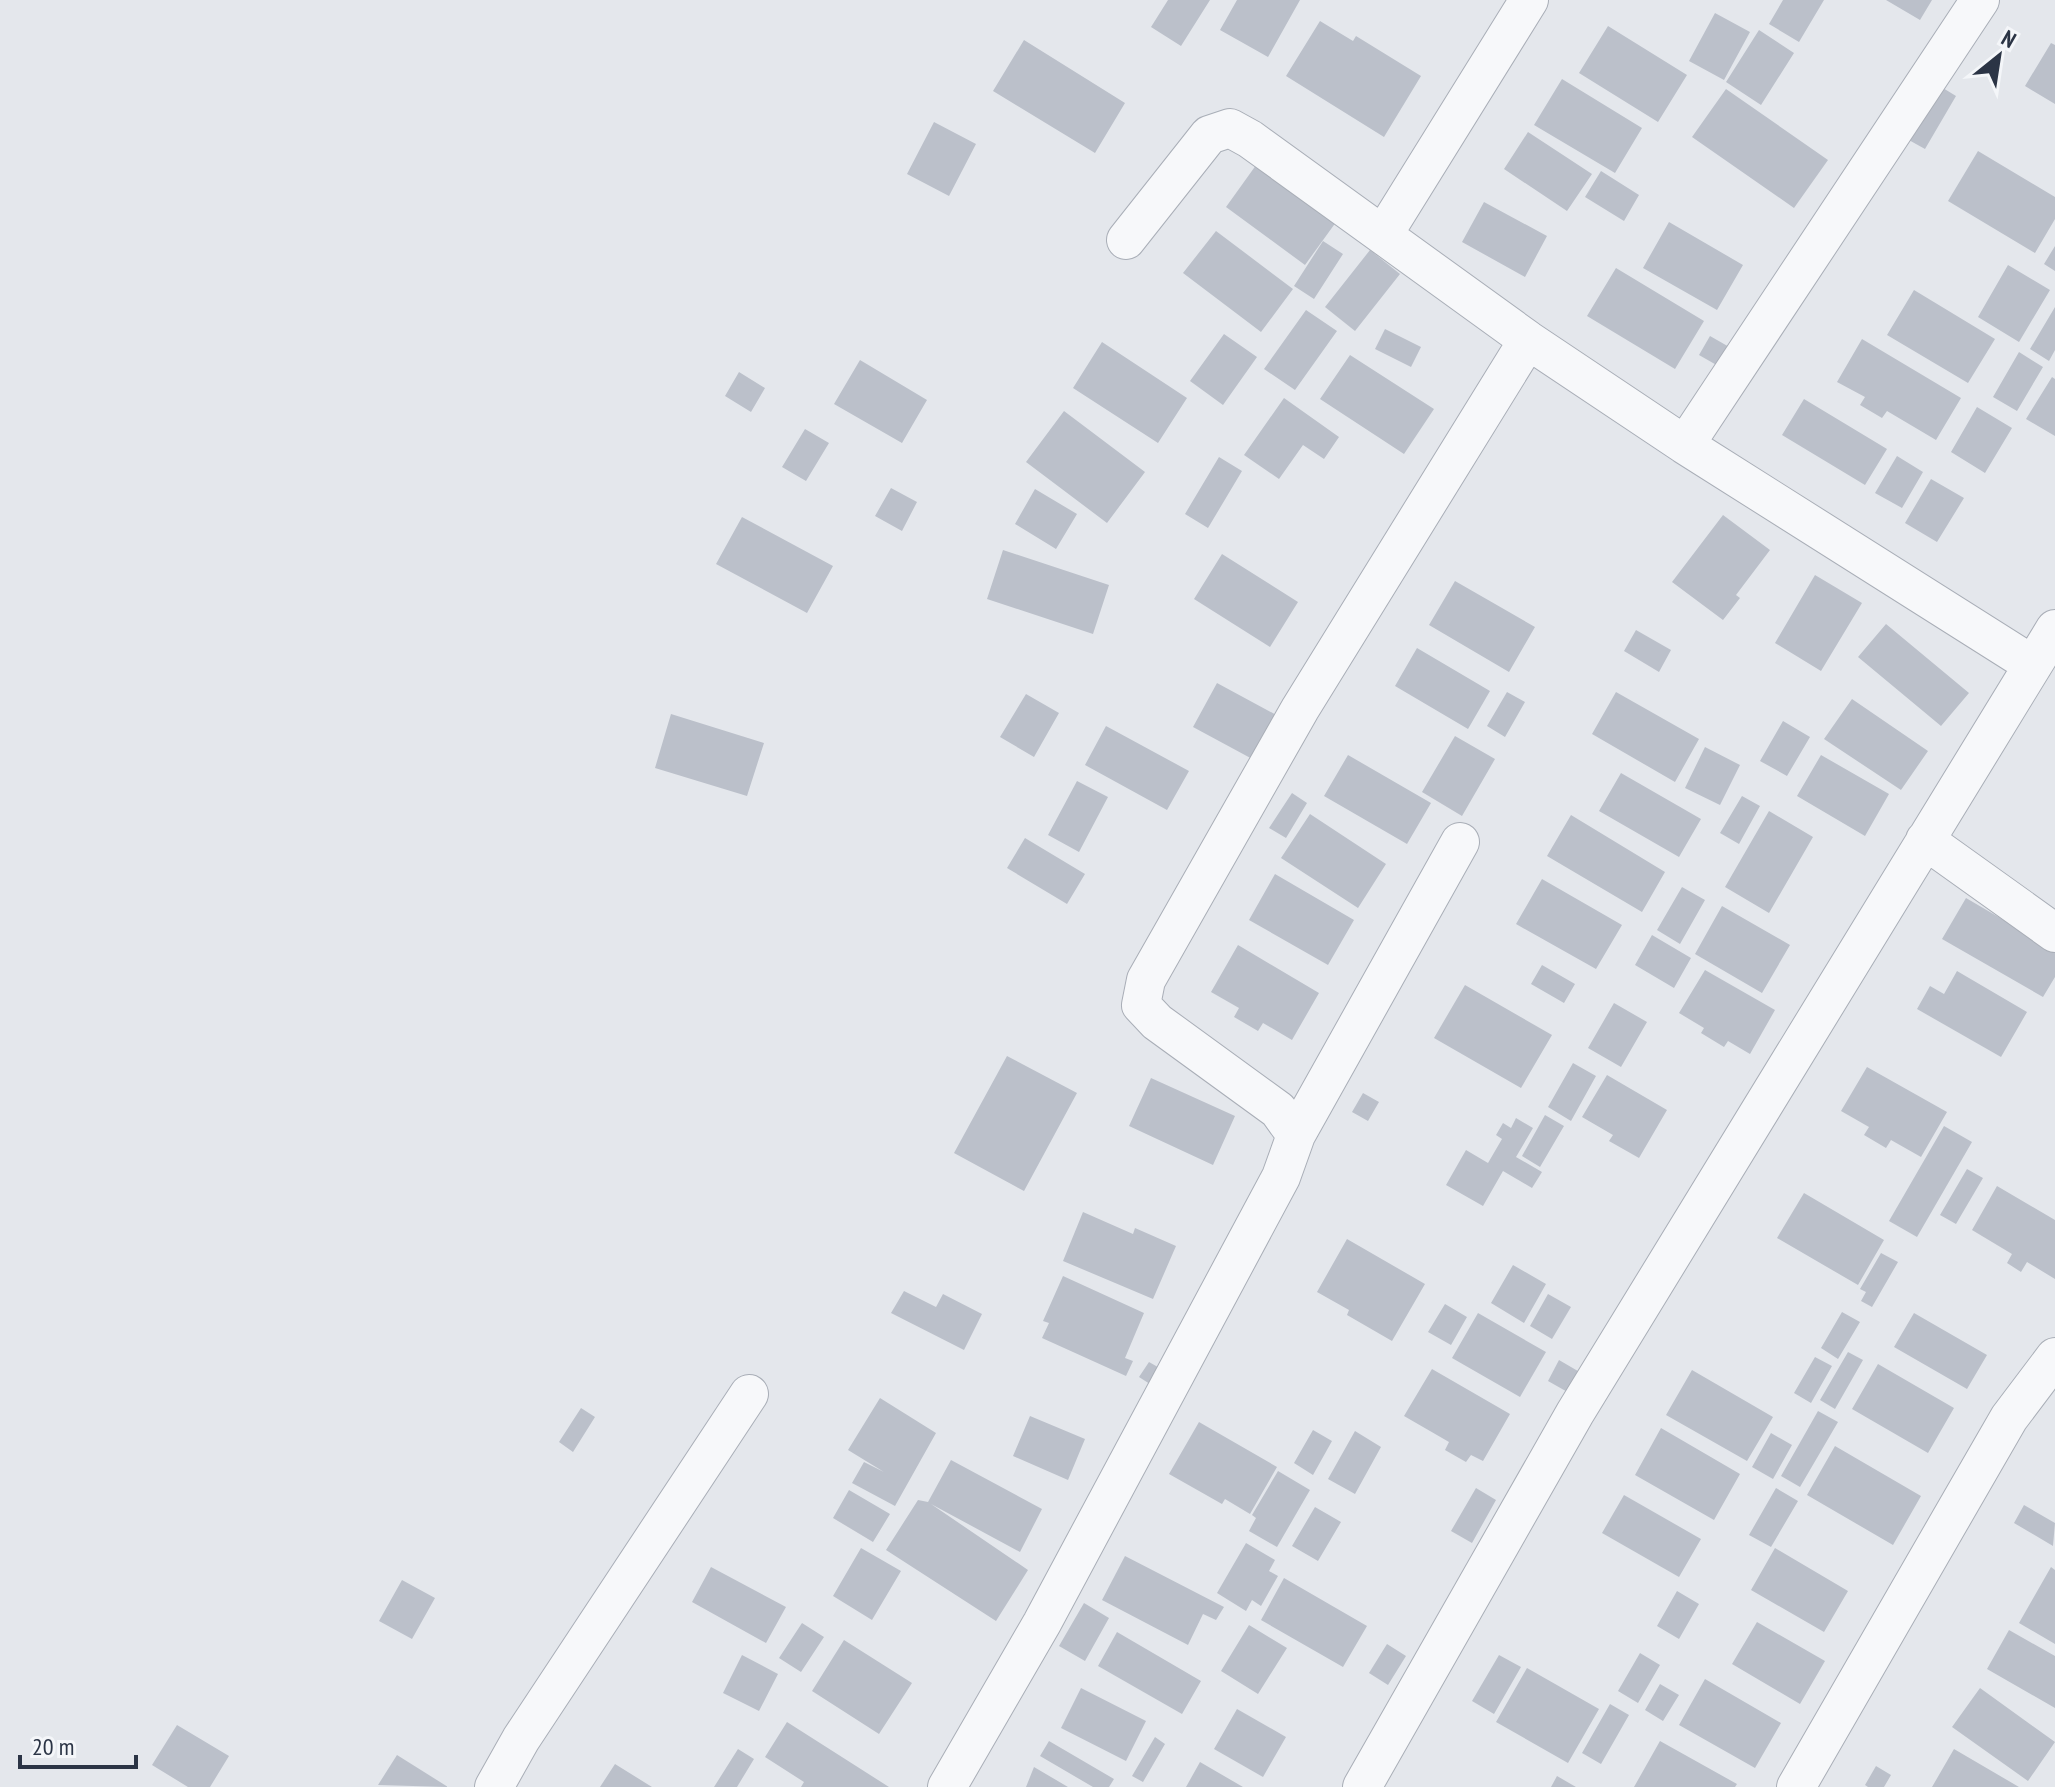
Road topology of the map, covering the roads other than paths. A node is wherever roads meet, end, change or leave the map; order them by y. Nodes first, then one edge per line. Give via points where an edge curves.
1 (1529, 0) edge
2 (1980, 0) edge
3 (1383, 235) junction
4 (1126, 240) dead end
5 (1528, 340) junction
6 (1685, 445) junction
7 (2055, 629) edge
8 (2033, 665) junction
9 (1925, 840) junction
10 (1460, 842) dead end
11 (2055, 933) edge
12 (1296, 1135) junction
13 (2055, 1357) edge
14 (749, 1394) dead end
15 (494, 1787) edge
16 (947, 1787) edge
17 (1362, 1787) edge
18 (1796, 1787) edge

1 - 3 street
2 - 6 street
3 - 4 street via 1230,128 1209,135
3 - 5 street
5 - 6 street
5 - 12 street via 1300,709 1146,980 1141,1005 1157,1022 1278,1110
6 - 8 street
7 - 8 street
8 - 9 street
9 - 11 street
9 - 17 street via 1575,1413
10 - 12 street
12 - 16 street via 1281,1177 1072,1568
13 - 18 street via 2009,1418
14 - 15 street

